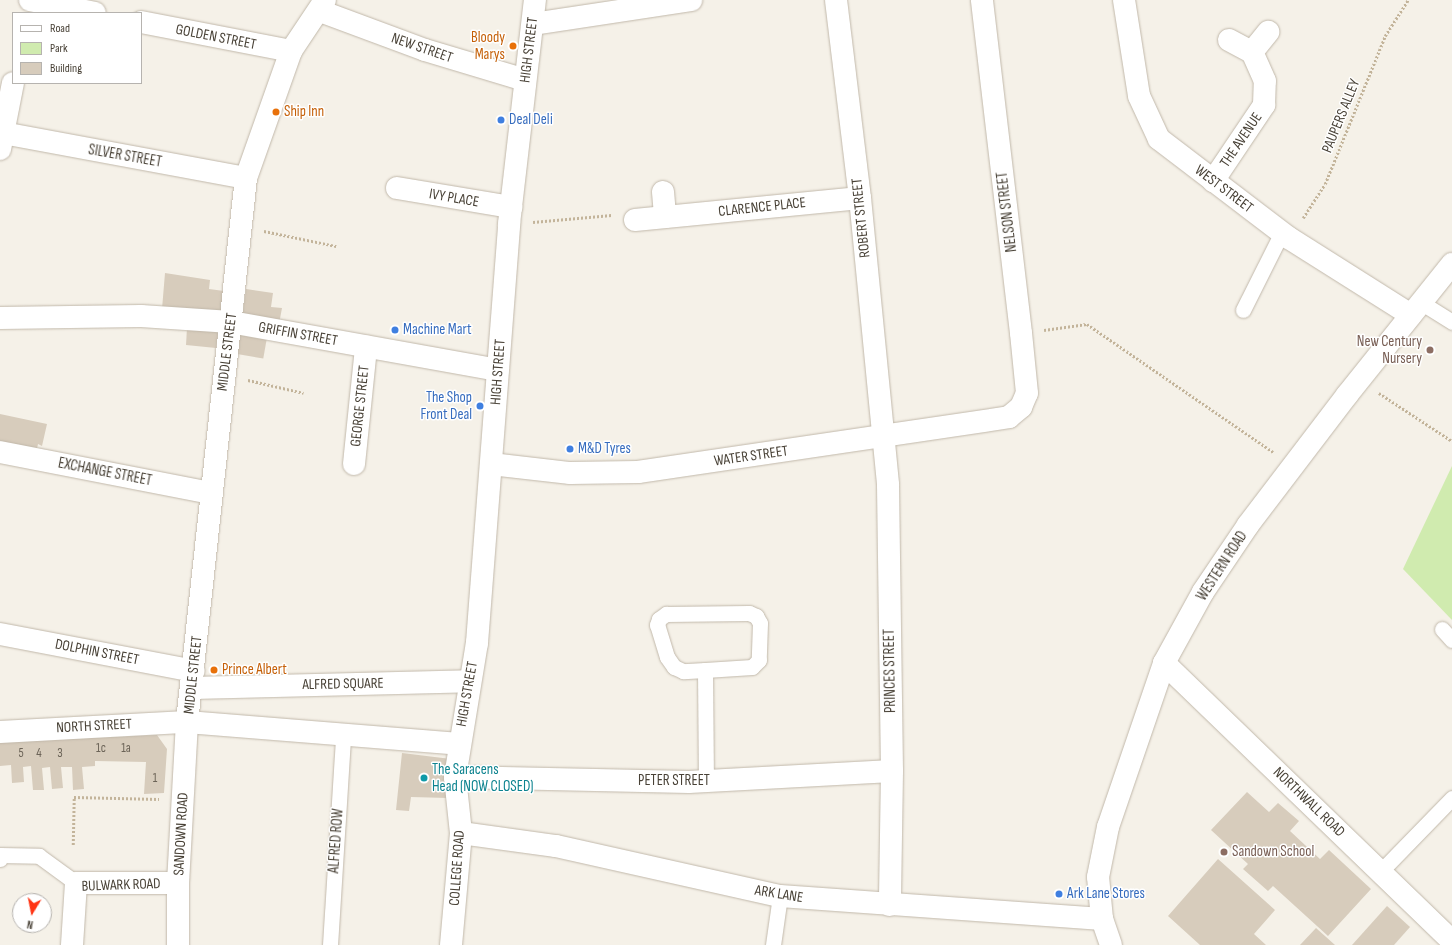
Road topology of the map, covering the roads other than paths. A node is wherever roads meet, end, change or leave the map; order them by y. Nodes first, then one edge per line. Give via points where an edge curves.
1 (30, 0) edge
2 (535, 0) edge
3 (691, 0) edge
4 (836, 0) edge
5 (982, 0) edge
6 (1124, 0) edge
7 (626, 5) edge
8 (323, 6) edge
9 (27, 12) edge
10 (90, 12) edge
11 (142, 22) edge
12 (533, 24) junction
13 (1268, 32) dead end
14 (1229, 40) dead end
15 (290, 51) junction
16 (1252, 52) junction
17 (525, 80) junction
18 (13, 84) edge
19 (2, 141) edge
20 (246, 178) junction
21 (1213, 181) junction
22 (397, 188) dead end
23 (662, 192) dead end
24 (860, 198) junction
25 (510, 216) junction
26 (664, 217) junction
27 (635, 220) road end
28 (1285, 235) junction
29 (1452, 264) edge
30 (1416, 309) junction
31 (1243, 310) dead end
32 (0, 318) edge
33 (231, 322) junction
34 (1452, 322) edge
35 (366, 347) junction
36 (498, 370) junction
37 (1009, 417) joint
38 (884, 437) junction
39 (0, 452) edge
40 (354, 464) dead end
41 (491, 464) junction
42 (210, 492) junction
43 (0, 634) edge
44 (1164, 663) junction
45 (705, 670) junction
46 (193, 680) junction
47 (470, 681) junction
48 (187, 722) junction
49 (0, 732) edge
50 (343, 736) junction
51 (459, 744) junction
52 (892, 771) junction
53 (455, 777) junction
54 (706, 781) junction
55 (1452, 798) edge
56 (461, 833) junction
57 (0, 859) edge
58 (1381, 870) junction
59 (76, 883) junction
60 (178, 883) junction
61 (780, 896) junction
62 (890, 905) junction
63 (1102, 919) junction
64 (1452, 941) edge
65 (72, 945) edge
66 (178, 945) edge
67 (330, 945) edge
68 (451, 945) edge
69 (773, 945) edge
70 (1111, 945) edge

1 - 9 street
1 - 10 street
2 - 12 street, HIGH STREET
3 - 7 street
4 - 24 street, ROBERT STREET
5 - 37 street, NELSON STREET via 1027,393 1021,407
6 - 21 street, WEST STREET via 1139,96 1159,139
7 - 12 street
8 - 15 street, MIDDLE STREET
8 - 17 street, NEW STREET via 425,50
11 - 15 street, GOLDEN STREET
12 - 17 street, HIGH STREET
13 - 16 street
14 - 16 street
15 - 20 street, MIDDLE STREET
16 - 21 street, THE AVENUE via 1265,81 1264,105
17 - 25 street, HIGH STREET
18 - 19 street
19 - 20 street, SILVER STREET
20 - 33 street, MIDDLE STREET
21 - 28 street, WEST STREET
22 - 25 street, IVY PLACE
23 - 26 street
24 - 26 street, CLARENCE PLACE
24 - 38 street, ROBERT STREET
25 - 36 street, HIGH STREET
26 - 27 street, CLARENCE PLACE
28 - 30 street, WEST STREET
28 - 31 lane
29 - 30 street, WESTERN ROAD
30 - 34 lane
30 - 44 street, WESTERN ROAD via 1293,466 1203,592
32 - 33 street, GRIFFIN STREET via 141,316
33 - 35 street, GRIFFIN STREET
33 - 42 street, MIDDLE STREET
35 - 36 street, GRIFFIN STREET
35 - 40 street, GEORGE STREET
36 - 41 street, HIGH STREET
37 - 38 street, WATER STREET
38 - 41 street, WATER STREET via 638,472 570,473
38 - 52 street, PRINCES STREET via 888,485
39 - 42 street, EXCHANGE STREET
41 - 47 street, HIGH STREET via 477,643
42 - 46 street, MIDDLE STREET
43 - 46 street, DOLPHIN STREET
44 - 58 street, NORTHWALL ROAD
44 - 63 street, WESTERN ROAD via 1108,827 1098,877
45 - 45 lane via 752,667 759,660 760,623 756,616 749,613 666,614 659,619 657,625 674,667 682,671
45 - 54 lane
46 - 47 street, ALFRED SQUARE
46 - 48 street, MIDDLE STREET
47 - 51 street, HIGH STREET
48 - 49 street, NORTH STREET
48 - 50 street
48 - 60 street, SANDOWN ROAD
50 - 51 street
50 - 67 lane, ALFRED ROW
51 - 53 street, COLLEGE ROAD
52 - 54 street, PETER STREET
52 - 62 street, PRINCES STREET
53 - 54 street, PETER STREET
53 - 56 street, COLLEGE ROAD
55 - 58 lane
56 - 61 street, ARK LANE via 556,846
56 - 68 street, COLLEGE ROAD
57 - 59 lane via 0,854 39,856
58 - 64 street, NORTHWALL ROAD
59 - 60 street, BULWARK ROAD
59 - 65 street, BULWARK ROAD
60 - 66 street, SANDOWN ROAD
61 - 62 street, ARK LANE
61 - 69 lane
62 - 63 street, ARK LANE
63 - 70 street, WESTERN ROAD

